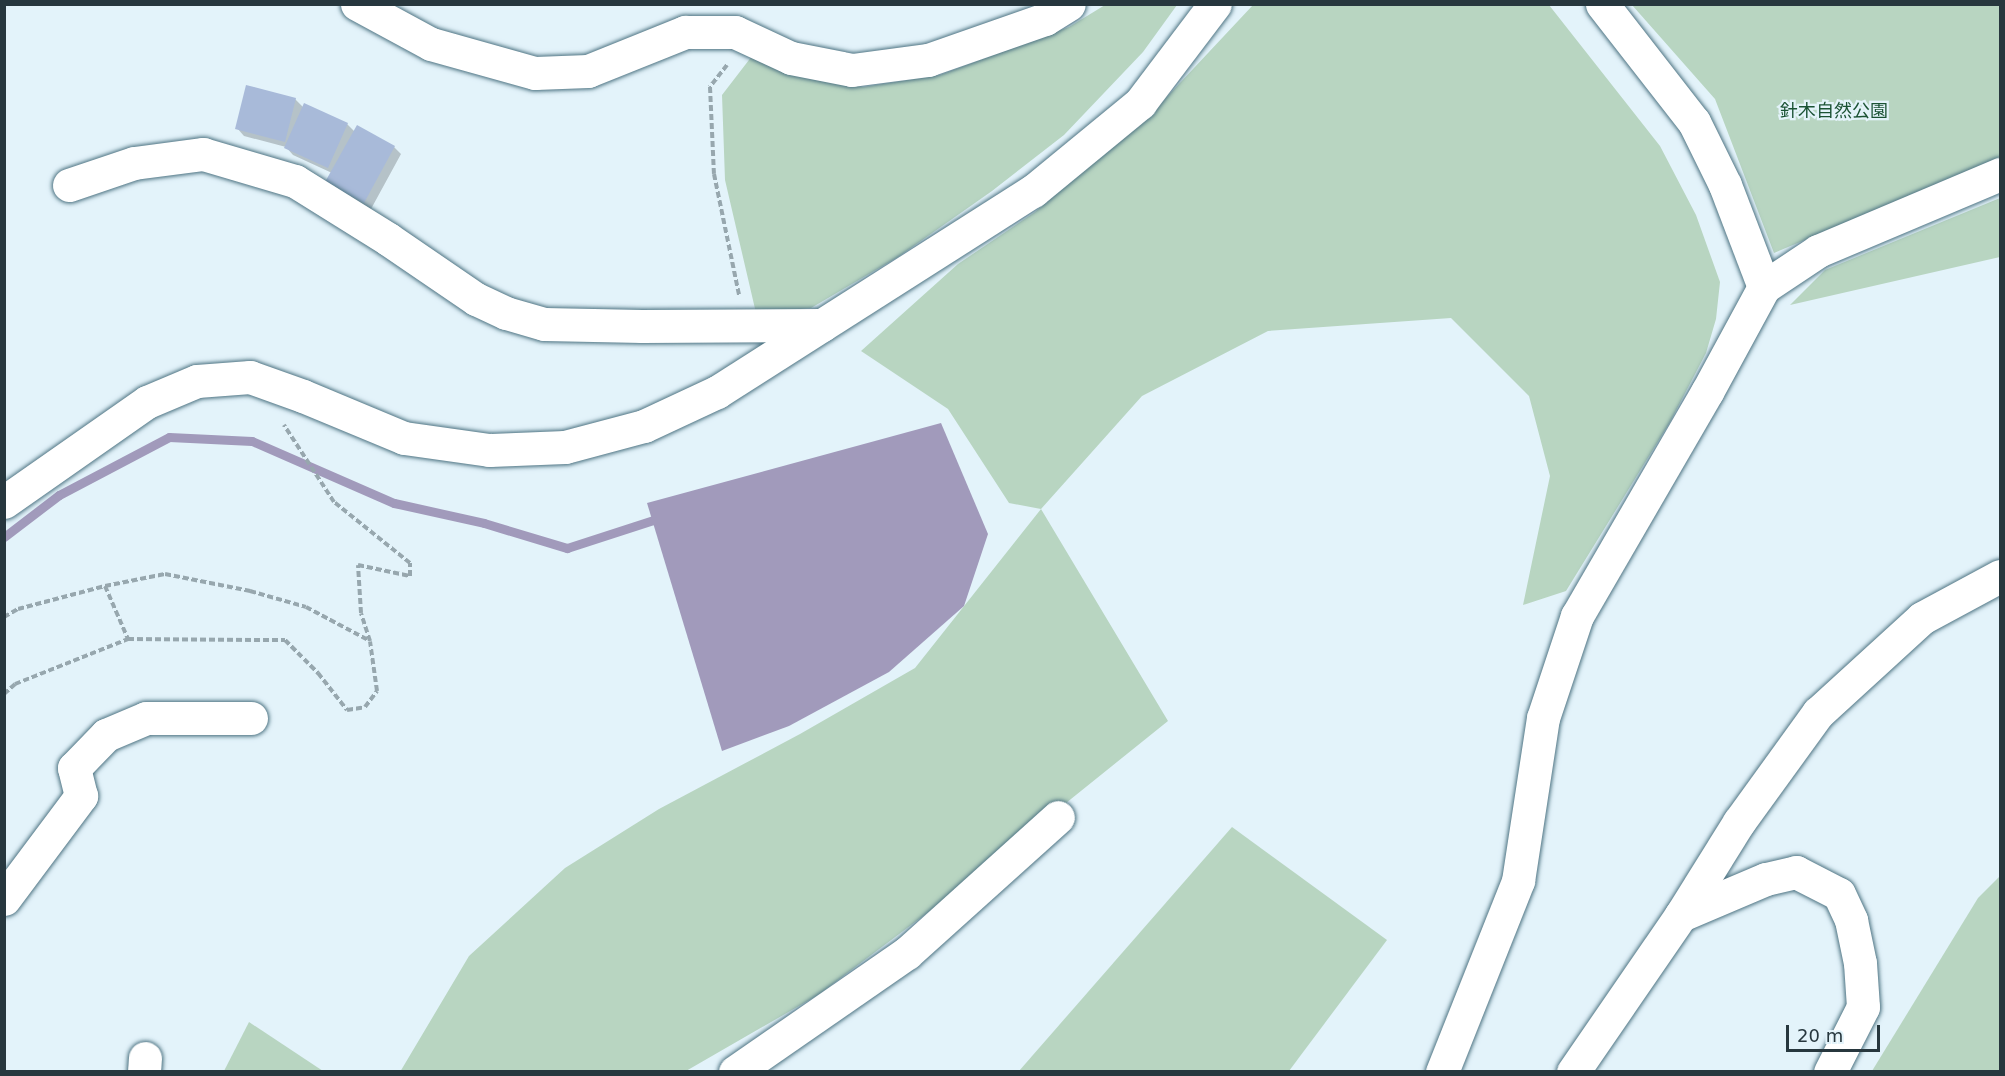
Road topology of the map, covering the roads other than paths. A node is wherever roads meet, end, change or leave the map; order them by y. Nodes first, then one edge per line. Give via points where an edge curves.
1 (357, 4) edge
2 (1069, 4) edge
3 (1215, 4) edge
4 (1602, 4) edge
5 (2001, 174) edge
6 (69, 185) dead end
7 (1764, 287) junction
8 (822, 325) junction
9 (4, 502) edge
10 (2001, 576) edge
11 (251, 718) dead end
12 (1058, 817) dead end
13 (4, 899) edge
14 (1681, 915) junction
15 (735, 1071) edge
16 (1442, 1071) edge
17 (1573, 1071) edge
18 (1830, 1071) edge

1 - 2 street via 431,44 535,73 588,71 685,32 735,32 791,58 852,70 928,60 1045,19
3 - 8 street via 1140,103 1033,191
4 - 7 street via 1694,122 1725,185
5 - 7 street via 1818,251
6 - 8 street via 134,163 203,154 295,181 476,298 506,313 544,324
7 - 16 street via 1577,616 1543,718 1518,881
8 - 9 street via 717,392 644,426 565,447 489,450 405,438 250,378 197,381 147,402
10 - 14 street via 1922,618 1818,713 1738,822
11 - 13 street via 146,718 106,735 74,768 81,796
12 - 15 street via 907,953
14 - 17 street
14 - 18 street via 1766,879 1796,872 1839,894 1851,920 1860,963 1863,1007

